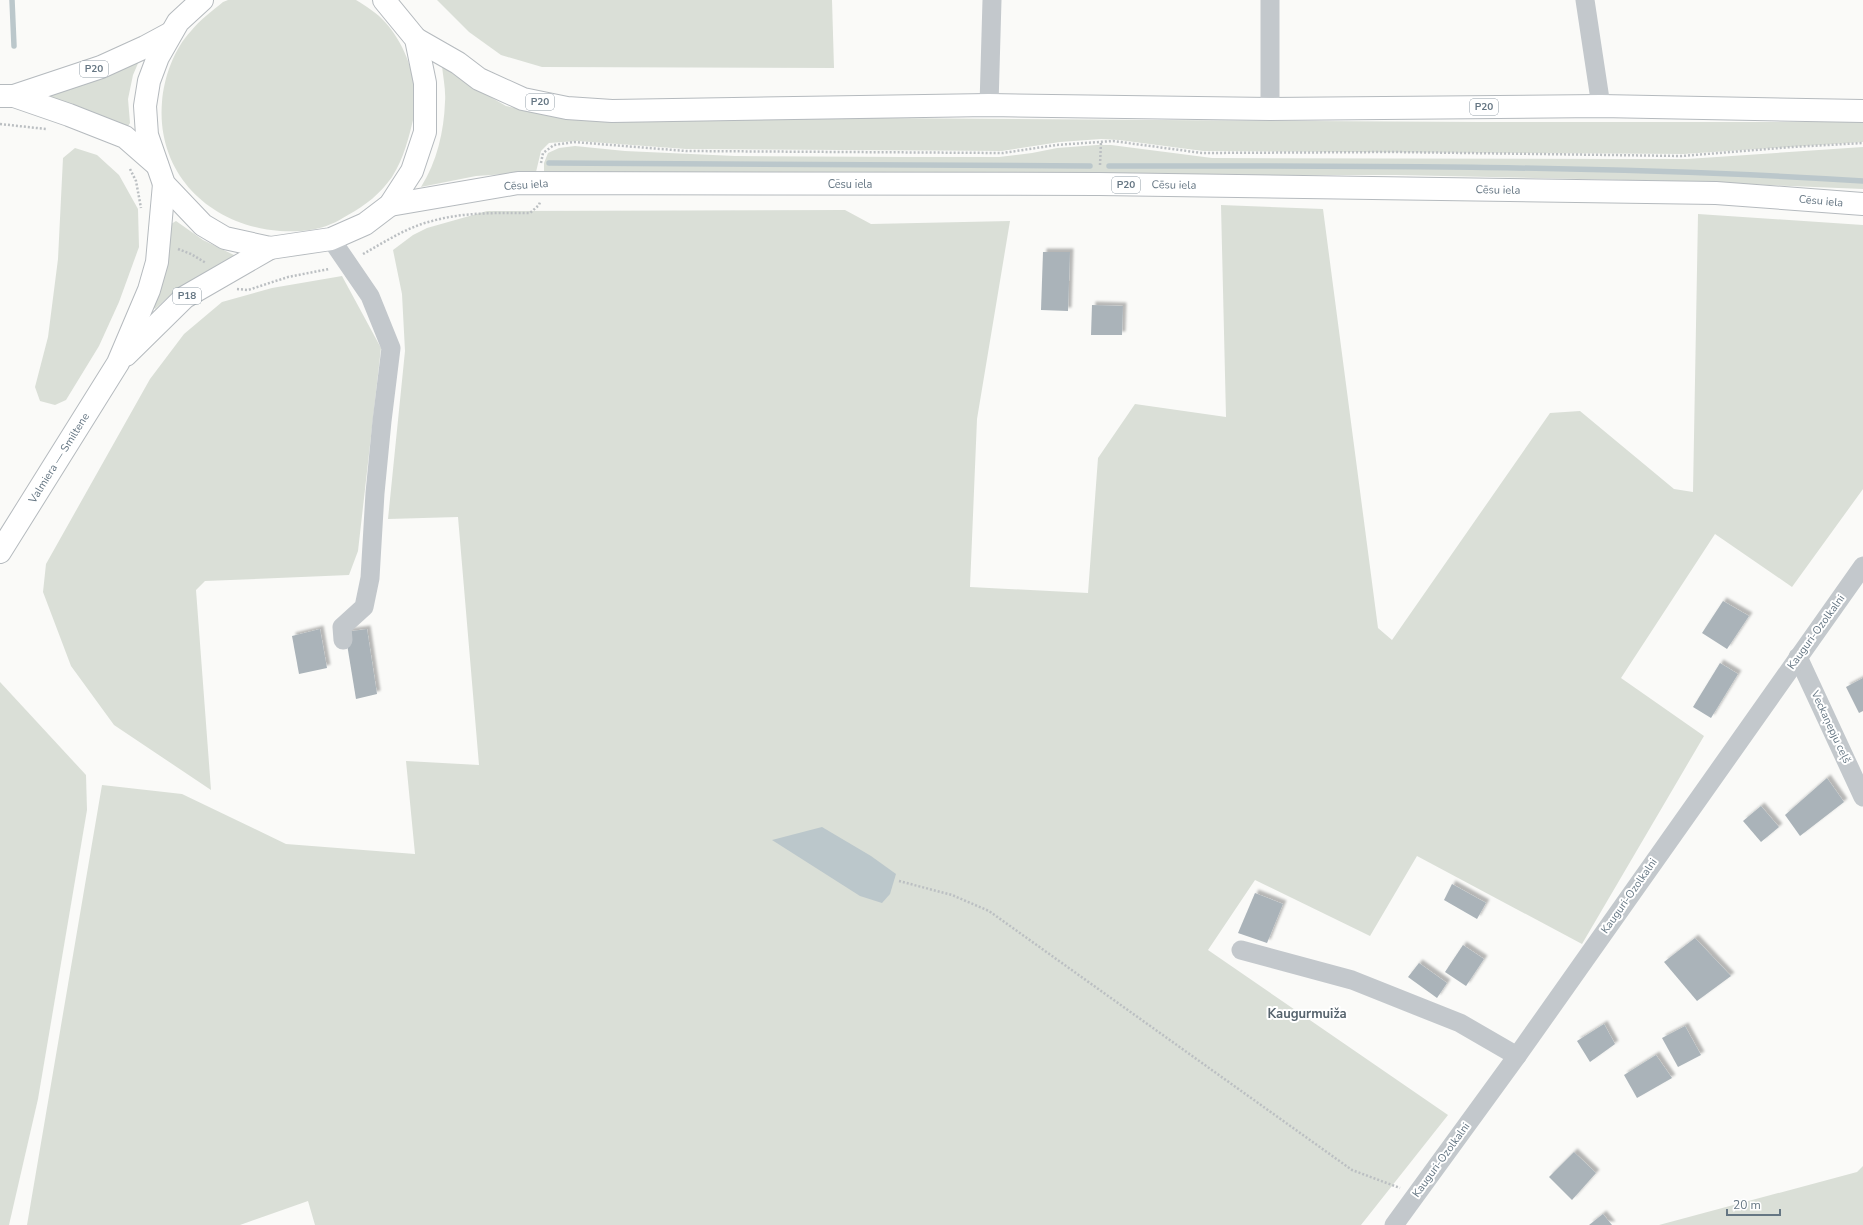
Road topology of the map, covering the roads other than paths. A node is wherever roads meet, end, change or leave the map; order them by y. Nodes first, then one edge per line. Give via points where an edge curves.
1 (202, 0) edge
2 (384, 0) edge
3 (992, 0) edge
4 (1270, 0) edge
5 (1585, 0) edge
6 (171, 33) junction
7 (416, 39) junction
8 (7, 96) edge
9 (988, 104) junction
10 (1601, 106) junction
11 (1270, 109) junction
12 (1863, 111) edge
13 (161, 175) junction
14 (1863, 204) edge
15 (390, 205) junction
16 (331, 239) junction
17 (270, 248) junction
18 (118, 363) junction
19 (0, 552) edge
20 (1863, 566) edge
21 (343, 640) dead end
22 (1798, 657) junction
23 (1863, 797) edge
24 (1241, 950) dead end
25 (1517, 1056) junction
26 (1394, 1225) edge

1 - 6 main road, P18 via 178,22
2 - 7 main road, P18
3 - 9 street
4 - 11 street
5 - 10 street
6 - 8 main road, P20 via 101,67
6 - 13 main road, P18 via 151,75 145,106 147,135
7 - 9 main road, P20 via 479,78 523,99 567,108 612,111
7 - 15 main road, P18 via 426,83 425,132 412,171
8 - 13 main road, P20 via 69,115 125,138
9 - 11 main road, P20
10 - 11 main road, P20
10 - 12 main road, P20
13 - 17 main road, P18 via 203,225 225,238
13 - 18 main road, Valmiera — Smiltene / P18 via 158,262
14 - 15 main road, Cēsu iela / P20 via 1700,192 1099,184 518,183
15 - 16 main road, P18 via 365,224
16 - 17 main road, P18
16 - 21 street via 370,296 391,348 381,428 370,578 364,606 342,627
17 - 18 main road, Valmiera — Smiltene / P18 via 185,297
18 - 19 main road, Valmiera — Smiltene / P18
20 - 22 street, Kauguri-Ozolkalni
22 - 23 street, Veckaņepju ceļš
22 - 25 street, Kauguri-Ozolkalni
24 - 25 street via 1352,980 1460,1022
25 - 26 street, Kauguri-Ozolkalni

